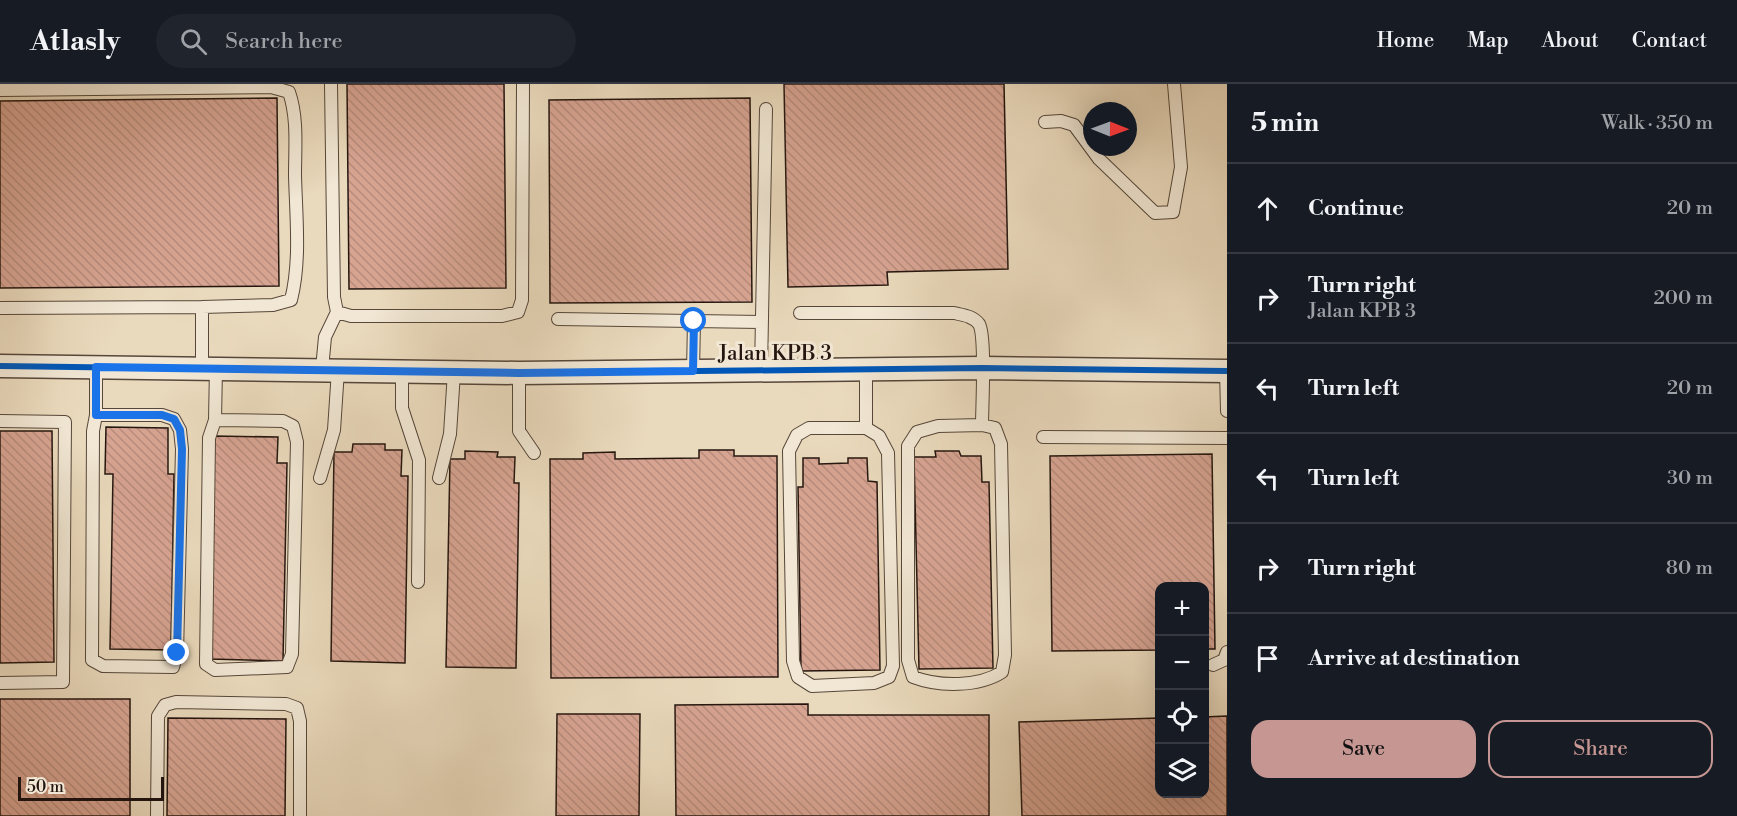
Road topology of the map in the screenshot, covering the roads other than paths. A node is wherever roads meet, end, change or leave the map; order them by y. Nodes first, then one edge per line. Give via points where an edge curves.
1 (331, 84) edge
2 (523, 84) edge
3 (1174, 84) edge
4 (0, 90) edge
5 (766, 109) dead end
6 (1045, 122) dead end
7 (202, 307) junction
8 (0, 308) edge
9 (338, 312) junction
10 (800, 313) dead end
11 (558, 319) dead end
12 (694, 321) junction
13 (761, 322) junction
14 (0, 366) edge
15 (96, 367) junction
16 (209, 368) junction
17 (982, 368) junction
18 (330, 370) junction
19 (760, 370) junction
20 (402, 371) junction
21 (693, 371) junction
22 (866, 371) junction
23 (1227, 371) edge
24 (454, 372) junction
25 (519, 373) junction
26 (1227, 411) edge
27 (96, 415) junction
28 (215, 420) junction
29 (0, 421) edge
30 (982, 425) junction
31 (866, 428) junction
32 (1043, 437) dead end
33 (1227, 438) edge
34 (534, 453) dead end
35 (320, 478) dead end
36 (439, 478) dead end
37 (418, 582) dead end
38 (1227, 652) edge
39 (1213, 665) dead end
40 (0, 683) edge
41 (157, 816) edge
42 (300, 816) edge

1 - 9 lane via 334,297
2 - 9 lane via 522,300 518,312 502,316 351,316
3 - 6 lane via 1181,168 1173,212 1155,213 1099,159 1074,125
4 - 7 lane via 271,87 289,92 294,106 296,202 296,281 291,300 273,305
5 - 13 lane
7 - 8 lane
7 - 16 lane
9 - 18 lane via 325,337
10 - 17 lane via 969,316 979,325 983,339
11 - 12 lane
12 - 13 lane
12 - 21 lane
13 - 19 lane
14 - 15 street, Jalan KPB 3
15 - 16 street, Jalan KPB 3
15 - 27 lane
16 - 18 street, Jalan KPB 3
16 - 28 lane
17 - 22 street, Jalan KPB 3
17 - 23 street, Jalan KPB 3
17 - 30 lane
18 - 20 street, Jalan KPB 3
18 - 35 lane via 334,430
19 - 21 street, Jalan KPB 3
19 - 22 street, Jalan KPB 3
20 - 24 street, Jalan KPB 3
20 - 37 lane via 402,408 419,460
21 - 25 street, Jalan KPB 3
22 - 31 lane
23 - 26 lane
24 - 25 street, Jalan KPB 3
24 - 36 lane via 450,434
25 - 34 lane via 519,432
27 - 27 lane via 162,415 174,419 180,430 177,653 173,667 103,666 92,660
28 - 28 lane via 283,421 293,426 297,442 292,654 287,667 215,670 206,664 209,438
29 - 40 lane via 65,422 63,682
30 - 30 lane via 995,428 1001,444 1005,655 1002,672 990,680 927,682 914,677 908,660 908,446 917,432 927,429
31 - 31 lane via 879,435 888,453 893,666 889,677 874,683 812,686 798,677 793,661 789,452 797,435 809,428
32 - 33 lane
38 - 39 lane via 1224,660
41 - 42 lane via 158,716 165,705 176,702 286,704 297,708

